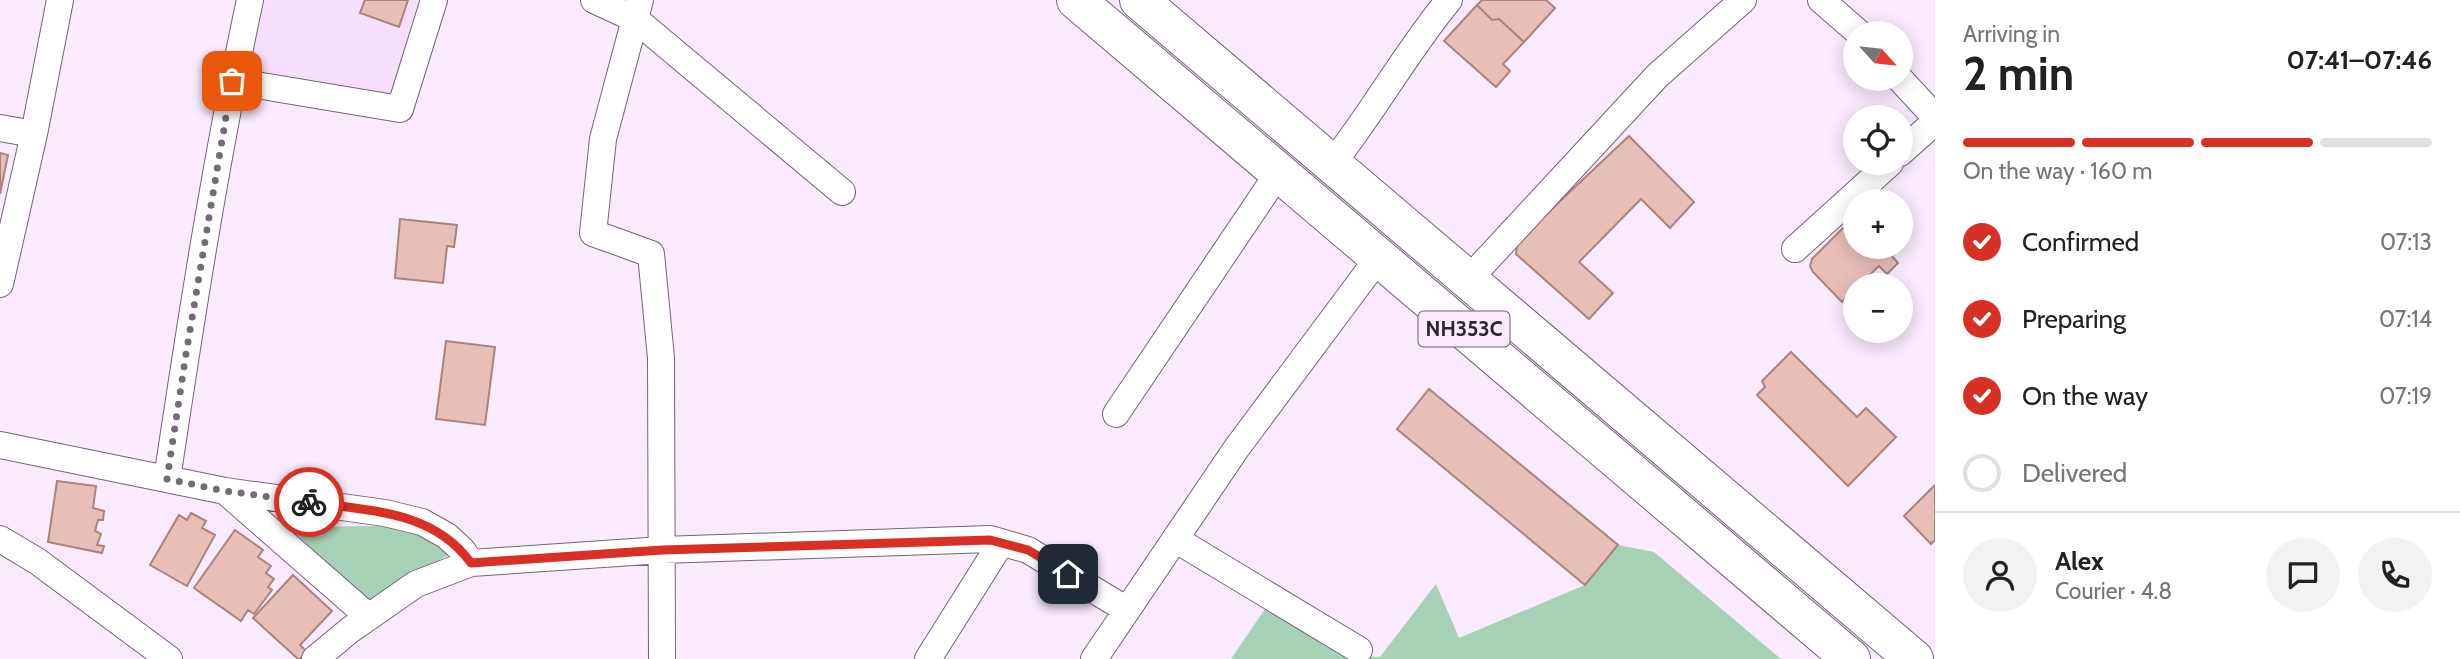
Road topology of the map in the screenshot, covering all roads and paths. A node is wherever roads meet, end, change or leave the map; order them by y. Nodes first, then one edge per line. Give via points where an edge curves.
1 (60, 0) edge
2 (250, 0) edge
3 (434, 0) edge
4 (594, 0) edge
5 (1076, 0) edge
6 (1139, 0) edge
7 (1450, 0) edge
8 (1743, 0) edge
9 (1821, 0) edge
10 (638, 9) edge
11 (1845, 21) edge
12 (232, 81) junction
13 (1910, 91) edge
14 (1935, 120) edge
15 (0, 128) edge
16 (34, 134) junction
17 (1913, 141) edge
18 (1332, 164) junction
19 (1279, 172) junction
20 (1877, 175) edge
21 (842, 192) dead end
22 (1795, 249) dead end
23 (1379, 257) junction
24 (1468, 280) junction
25 (0, 284) edge
26 (1116, 414) dead end
27 (0, 445) edge
28 (167, 479) junction
29 (225, 491) junction
30 (0, 539) edge
31 (1175, 539) junction
32 (1002, 542) junction
33 (662, 550) junction
34 (471, 563) junction
35 (1127, 610) junction
36 (369, 617) junction
37 (1359, 650) dead end
38 (1841, 656) edge
39 (169, 659) edge
40 (315, 659) edge
41 (662, 659) edge
42 (928, 659) edge
43 (1094, 659) edge
44 (1914, 659) edge

1 - 16 street
2 - 12 street
3 - 12 street via 400,109
4 - 10 street
5 - 19 highway, NH353C
6 - 18 highway, NH353C
7 - 18 street
8 - 24 street via 1657,76
9 - 11 street
10 - 21 street
10 - 33 street via 603,139 593,233 651,254 661,358
12 - 28 street
13 - 14 street
14 - 17 street
15 - 16 street
16 - 25 street
18 - 24 highway, NH353C
19 - 23 highway, NH353C
19 - 26 street
20 - 22 street
23 - 31 street
23 - 38 highway, NH353C
24 - 44 highway, NH353C
27 - 28 street
28 - 29 street
29 - 34 street via 422,522 447,536
29 - 36 street
30 - 39 street
31 - 35 street
31 - 37 street
32 - 33 street
32 - 35 street via 1028,550
32 - 42 street
33 - 34 street
33 - 41 street
34 - 36 street via 416,584
35 - 43 street
36 - 40 street

